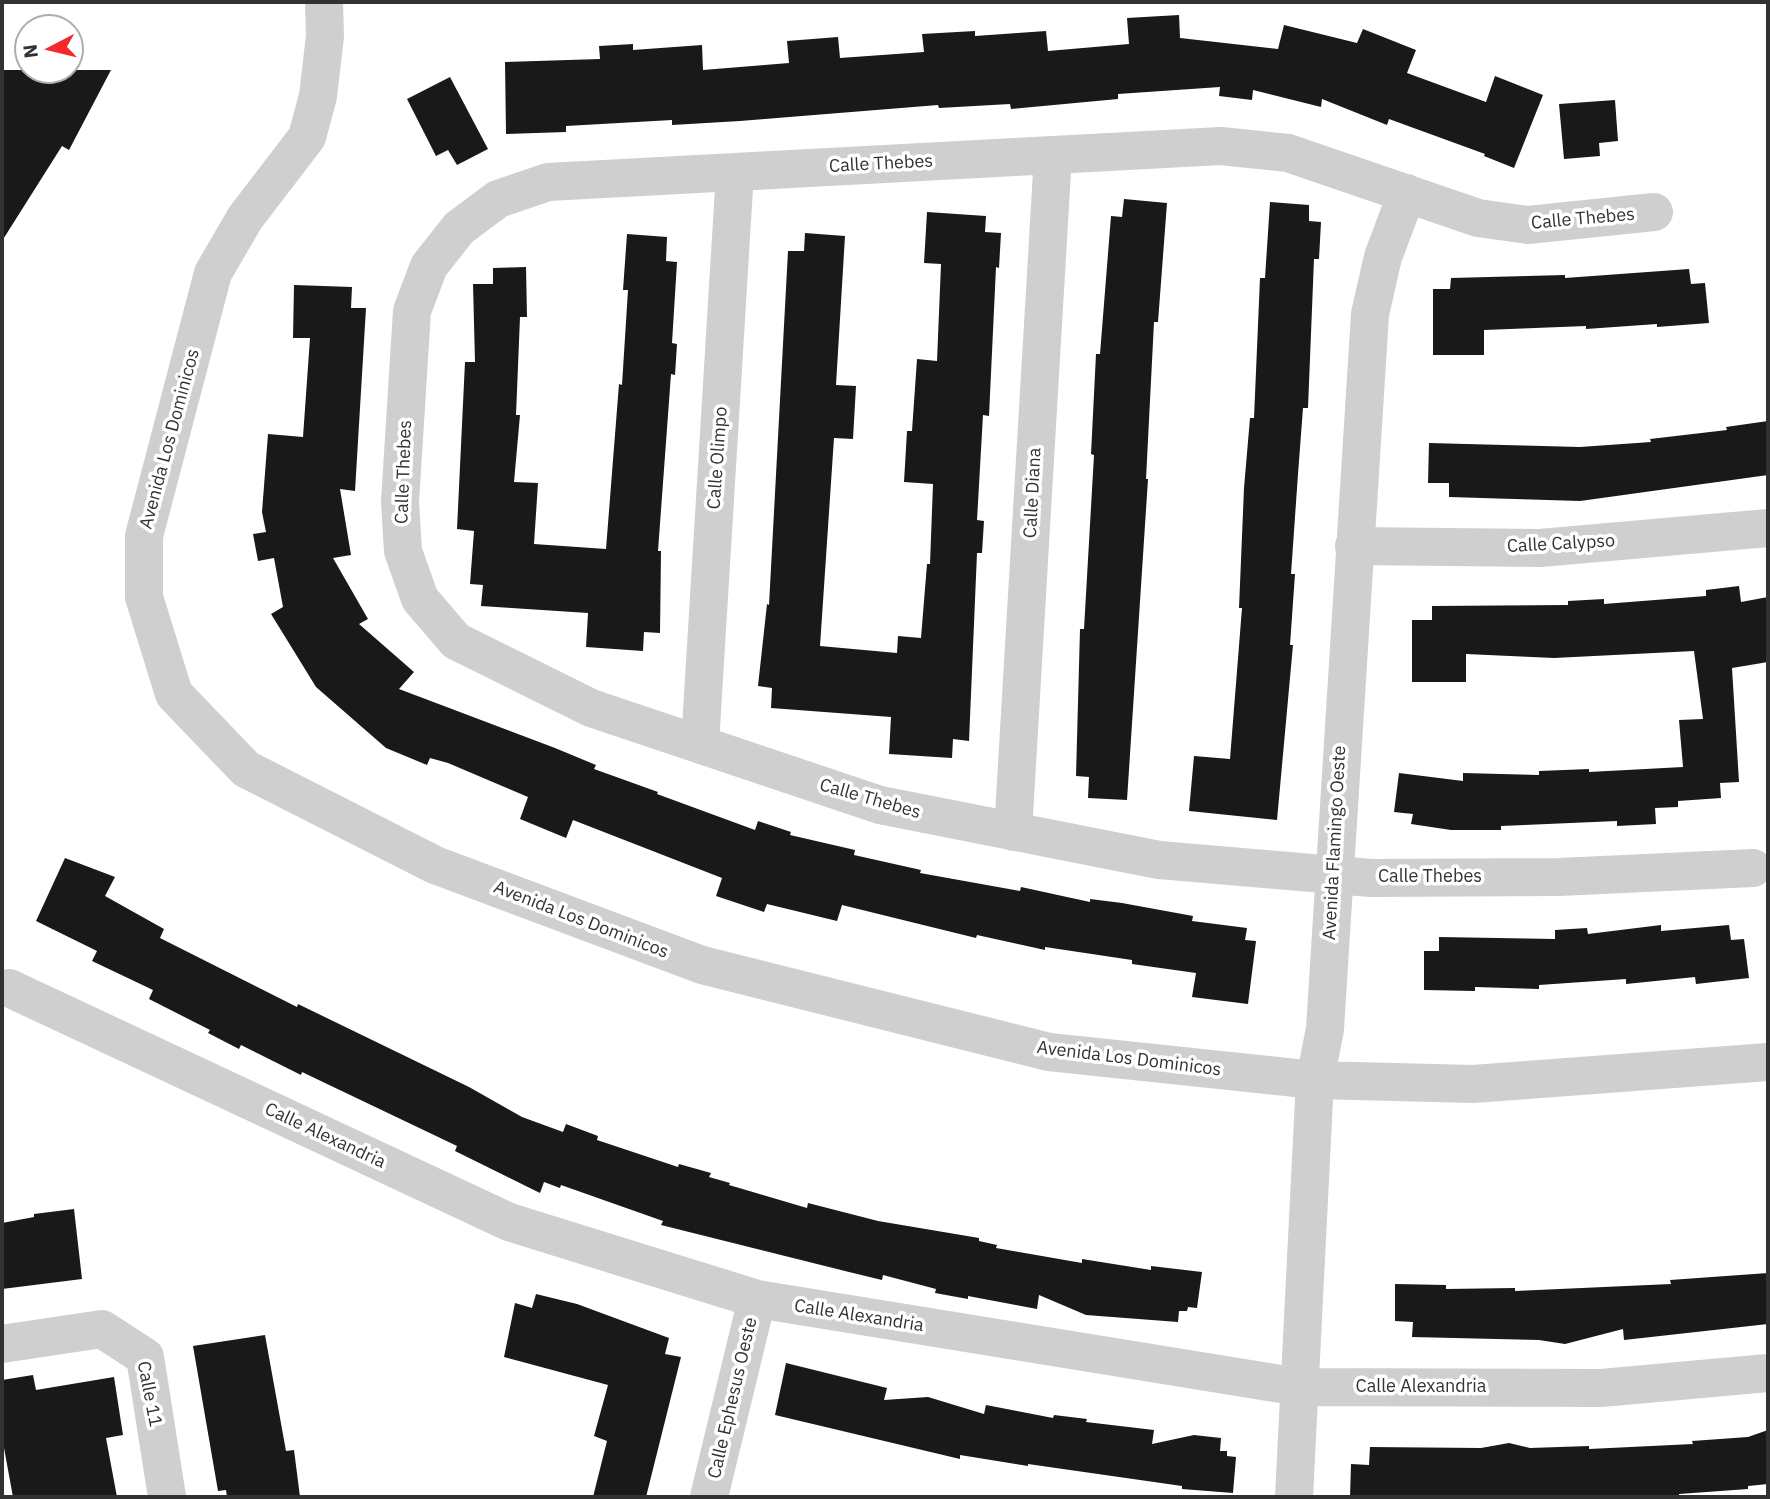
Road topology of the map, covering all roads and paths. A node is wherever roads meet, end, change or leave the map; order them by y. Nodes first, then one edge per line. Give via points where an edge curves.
1 (324, 2) edge
2 (1053, 155) junction
3 (736, 172) junction
4 (1407, 194) junction
5 (1654, 212) dead end
6 (1768, 528) edge
7 (1354, 546) junction
8 (700, 744) junction
9 (1013, 832) junction
10 (1753, 868) dead end
11 (1333, 875) junction
12 (9, 988) dead end
13 (1768, 1062) edge
14 (1315, 1080) junction
15 (757, 1299) junction
16 (2, 1344) edge
17 (1768, 1373) edge
18 (1299, 1387) junction
19 (167, 1497) edge
20 (709, 1497) edge
21 (1294, 1497) edge

1 - 14 street, Avenida Los Dominicos via 318,96 307,137 245,218 213,273 144,536 144,597 174,694 246,769 435,865 702,965 1049,1052
2 - 3 street, Calle Thebes
2 - 4 street, Calle Thebes via 1221,146 1288,153
2 - 9 street, Calle Diana
3 - 8 street, Calle Olimpo
3 - 8 street, Calle Thebes via 548,182 498,199 459,228 429,266 412,311 400,502 403,551 420,600 456,641 591,708
4 - 5 street, Calle Thebes via 1478,218 1528,225
4 - 7 street, Avenida Flamingo Oeste via 1370,314
6 - 7 street, Calle Calypso via 1540,548
7 - 11 street, Avenida Flamingo Oeste
8 - 9 street, Calle Thebes via 880,805
9 - 11 street, Calle Thebes via 1159,860
10 - 11 street, Calle Thebes via 1559,877
11 - 14 street, Avenida Flamingo Oeste via 1325,1029
12 - 15 street, Calle Alexandria via 509,1222
13 - 14 street, Avenida Los Dominicos via 1473,1084
14 - 18 street, Avenida Flamingo Oeste
15 - 18 street, Calle Alexandria
15 - 20 street, Calle Ephesus Oeste
16 - 19 street, Calle 11 via 102,1329 145,1357
17 - 18 street, Calle Alexandria via 1601,1388
18 - 21 street, Avenida Flamingo Oeste

